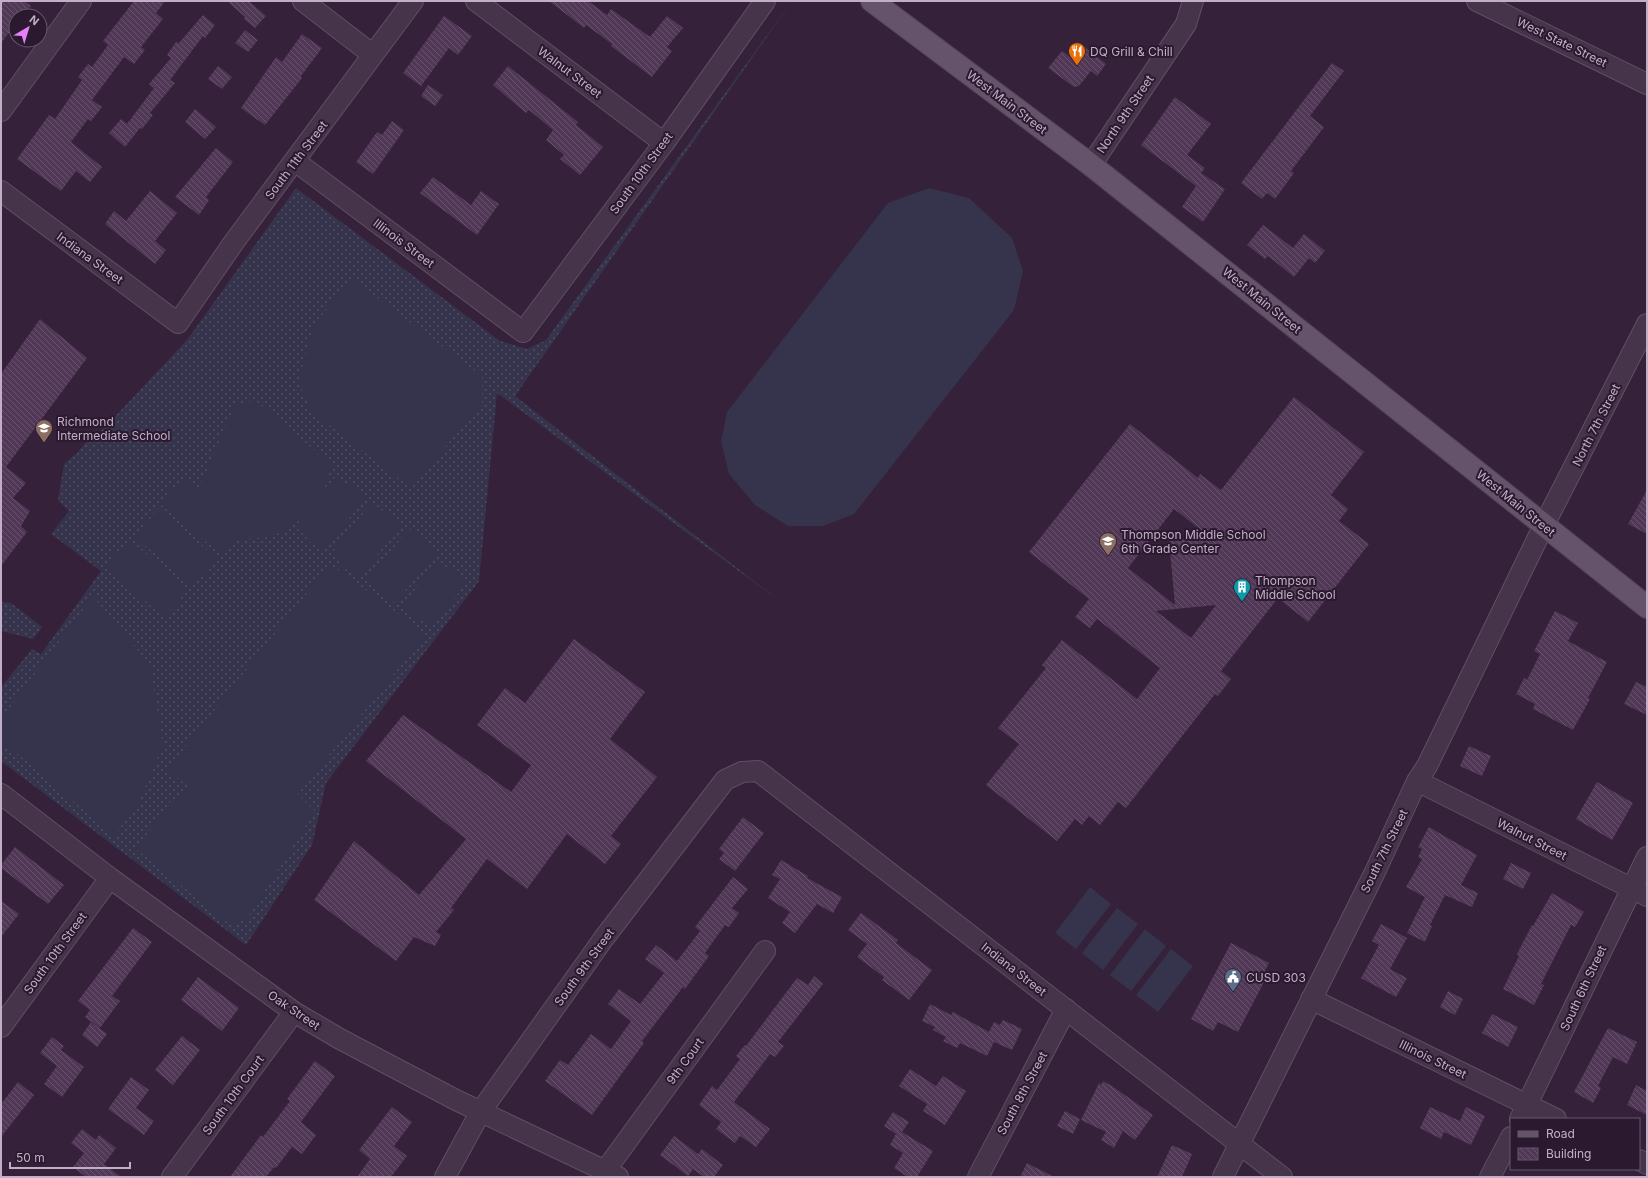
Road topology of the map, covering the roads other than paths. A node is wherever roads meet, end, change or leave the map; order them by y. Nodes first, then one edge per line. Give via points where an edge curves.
1 (81, 1) edge
2 (303, 1) edge
3 (414, 1) edge
4 (476, 1) edge
5 (765, 1) edge
6 (872, 1) edge
7 (1193, 1) edge
8 (1477, 1) edge
9 (373, 55) junction
10 (1647, 84) edge
11 (1, 111) edge
12 (664, 143) junction
13 (295, 161) junction
14 (1091, 165) junction
15 (1, 191) edge
16 (180, 320) joint
17 (512, 324) joint
18 (1647, 324) edge
19 (1642, 347) edge
20 (1544, 525) junction
21 (1647, 607) edge
22 (742, 772) joint
23 (1417, 781) junction
24 (1, 794) edge
25 (1647, 857) edge
26 (110, 878) junction
27 (1639, 892) edge
28 (765, 951) dead end
29 (1311, 999) junction
30 (1066, 1009) junction
31 (294, 1012) junction
32 (1, 1027) edge
33 (481, 1111) junction
34 (1524, 1112) edge
35 (1551, 1118) edge
36 (1510, 1139) edge
37 (1239, 1145) junction
38 (612, 1174) edge
39 (172, 1177) edge
40 (445, 1177) edge
41 (978, 1177) edge
42 (1223, 1177) edge
43 (1282, 1177) edge
44 (1490, 1177) edge

1 - 11 street
2 - 9 street
3 - 9 street, South 11th Street
4 - 12 street, Walnut Street
5 - 12 street, South 10th Street
6 - 14 main road, West Main Street
7 - 14 street, North 9th Street via 1186,24
8 - 10 street, West State Street
9 - 13 street, South 11th Street
12 - 17 street, South 10th Street via 523,332
13 - 16 street, South 11th Street
13 - 17 street, Illinois Street
14 - 20 main road, West Main Street
15 - 16 street, Indiana Street via 178,323
18 - 19 street, North 7th Street
19 - 20 street, North 7th Street
20 - 21 main road, West Main Street
20 - 23 street, South 7th Street via 1427,766
22 - 30 street, Indiana Street via 758,771
22 - 33 street, South 9th Street via 725,780 604,938
23 - 27 street, Walnut Street
23 - 29 street, South 7th Street
24 - 26 street, Oak Street
25 - 27 street, South 6th Street
26 - 31 street, Oak Street
26 - 32 street, South 10th Street
27 - 34 street, South 6th Street
28 - 38 street, 9th Court
29 - 34 street, Illinois Street
29 - 37 street, South 7th Street
30 - 37 street, Indiana Street
30 - 41 street, South 8th Street
31 - 33 street, Oak Street via 340,1039
31 - 39 street, South 10th Court
33 - 38 street, Oak Street
33 - 40 street, South 9th Street
34 - 35 street, Illinois Street
36 - 44 street
37 - 42 street, South 7th Street
37 - 43 street, Indiana Street

